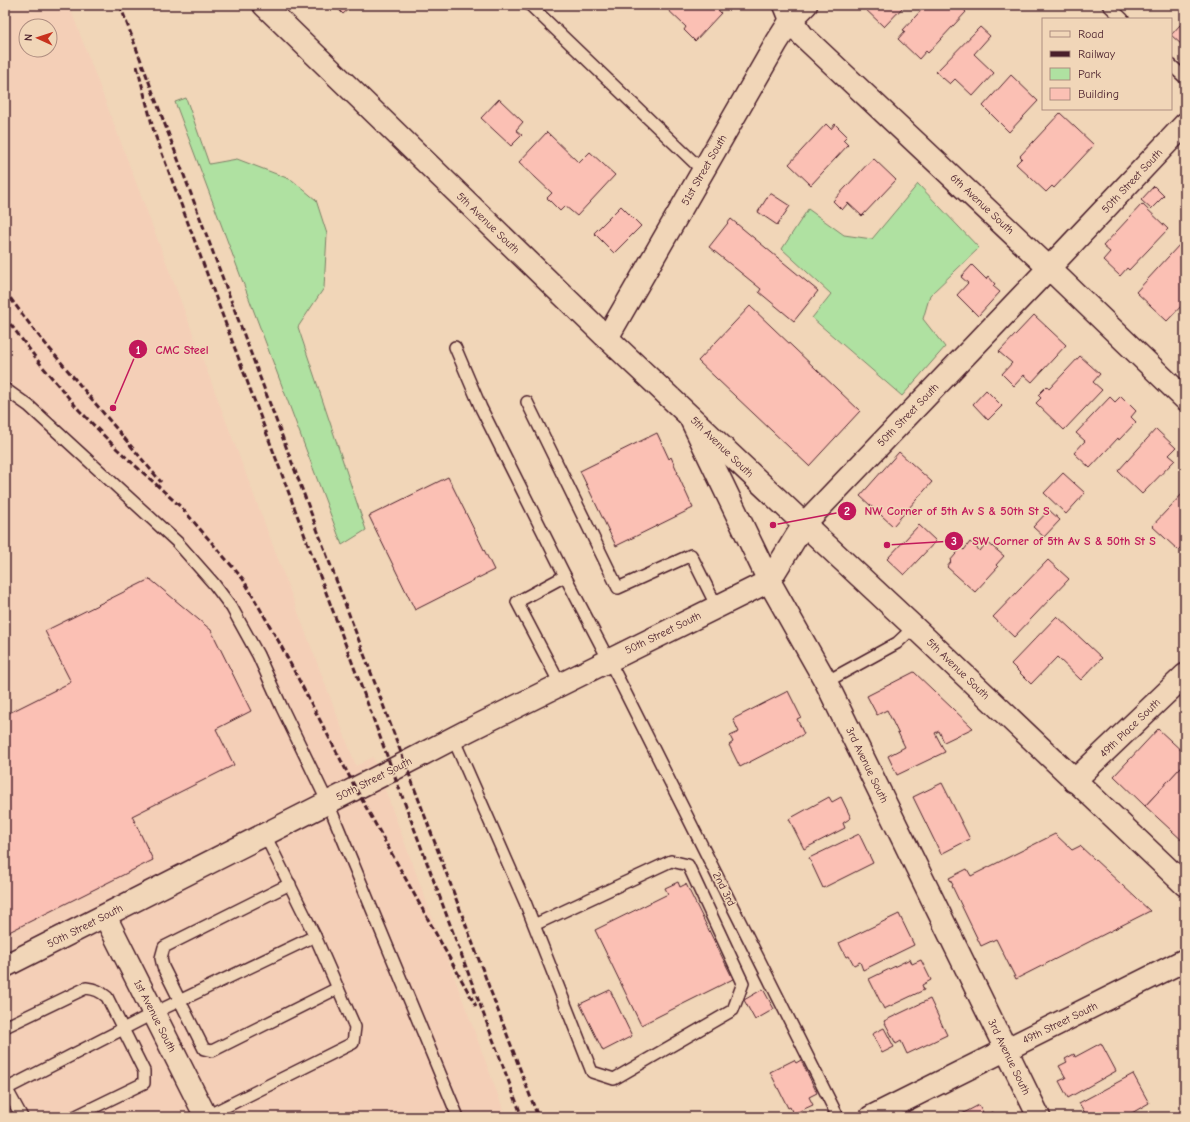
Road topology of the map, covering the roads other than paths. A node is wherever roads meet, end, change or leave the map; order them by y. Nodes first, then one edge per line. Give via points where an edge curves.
1 (264, 5) edge
2 (530, 5) edge
3 (1108, 5) edge
4 (794, 10) edge
5 (1122, 18) edge
6 (1172, 66) edge
7 (1185, 78) edge
8 (1185, 124) edge
9 (703, 171) junction
10 (1049, 268) junction
11 (607, 338) junction
12 (456, 347) dead end
13 (5, 389) edge
14 (1185, 399) edge
15 (527, 402) dead end
16 (690, 416) junction
17 (804, 524) junction
18 (565, 576) junction
19 (769, 581) junction
20 (717, 607) junction
21 (914, 627) junction
22 (609, 660) junction
23 (1185, 675) edge
24 (826, 682) junction
25 (560, 684) junction
26 (453, 738) junction
27 (1074, 780) junction
28 (328, 803) junction
29 (265, 835) junction
30 (290, 884) junction
31 (1185, 885) edge
32 (105, 916) junction
33 (534, 925) junction
34 (315, 936) junction
35 (1185, 960) edge
36 (5, 966) edge
37 (338, 988) junction
38 (180, 1000) junction
39 (154, 1013) junction
40 (5, 1027) edge
41 (123, 1029) junction
42 (1006, 1050) junction
43 (6, 1087) edge
44 (22, 1117) edge
45 (74, 1117) edge
46 (205, 1117) edge
47 (458, 1117) edge
48 (838, 1117) edge
49 (871, 1117) edge
50 (1039, 1117) edge

1 - 11 street, 5th Avenue South
2 - 9 lane
3 - 5 lane
4 - 9 street, 51st Street South
4 - 10 street, 6th Avenue South via 803,36
6 - 7 lane
8 - 10 street, 50th Street South
9 - 11 street, 51st Street South
10 - 14 street, 6th Avenue South
10 - 17 street, 50th Street South
11 - 16 street, 5th Avenue South
12 - 18 lane, 2nd 3rd via 481,408
13 - 28 lane via 29,406 125,493 177,542 214,584 232,608 258,655
15 - 20 lane via 618,588 691,555
16 - 17 street, 5th Avenue South
16 - 19 street, 3rd Avenue South
17 - 19 street, 50th Street South
17 - 21 street, 5th Avenue South
18 - 22 lane, 2nd 3rd
18 - 25 lane via 517,602
19 - 20 street, 50th Street South
19 - 24 street, 3rd Avenue South
20 - 22 street, 50th Street South
21 - 24 lane via 897,643
21 - 27 street, 5th Avenue South
22 - 25 street, 50th Street South
22 - 48 lane, 2nd 3rd
23 - 27 street, 49th Place South
24 - 42 street, 3rd Avenue South
25 - 26 street, 50th Street South
26 - 28 street, 50th Street South
26 - 33 lane
27 - 31 street, 5th Avenue South
28 - 29 street, 50th Street South
28 - 47 lane
29 - 30 lane
29 - 32 street, 50th Street South
30 - 34 lane
30 - 38 lane via 164,947 161,958 163,967
32 - 36 street, 50th Street South
32 - 39 street, 1st Avenue South
33 - 33 lane via 592,1072 614,1079 733,1010 743,983 688,865 671,861
34 - 37 lane
34 - 38 lane
35 - 42 street, 49th Street South
37 - 38 lane via 212,1051 204,1049
37 - 46 lane via 355,1027 353,1043
38 - 39 lane
39 - 41 lane
39 - 46 street, 1st Avenue South
40 - 41 lane via 86,988 94,989 107,997
41 - 43 lane
41 - 45 lane via 144,1071 144,1083
42 - 49 street, 49th Street South
42 - 50 street, 3rd Avenue South
43 - 44 lane

